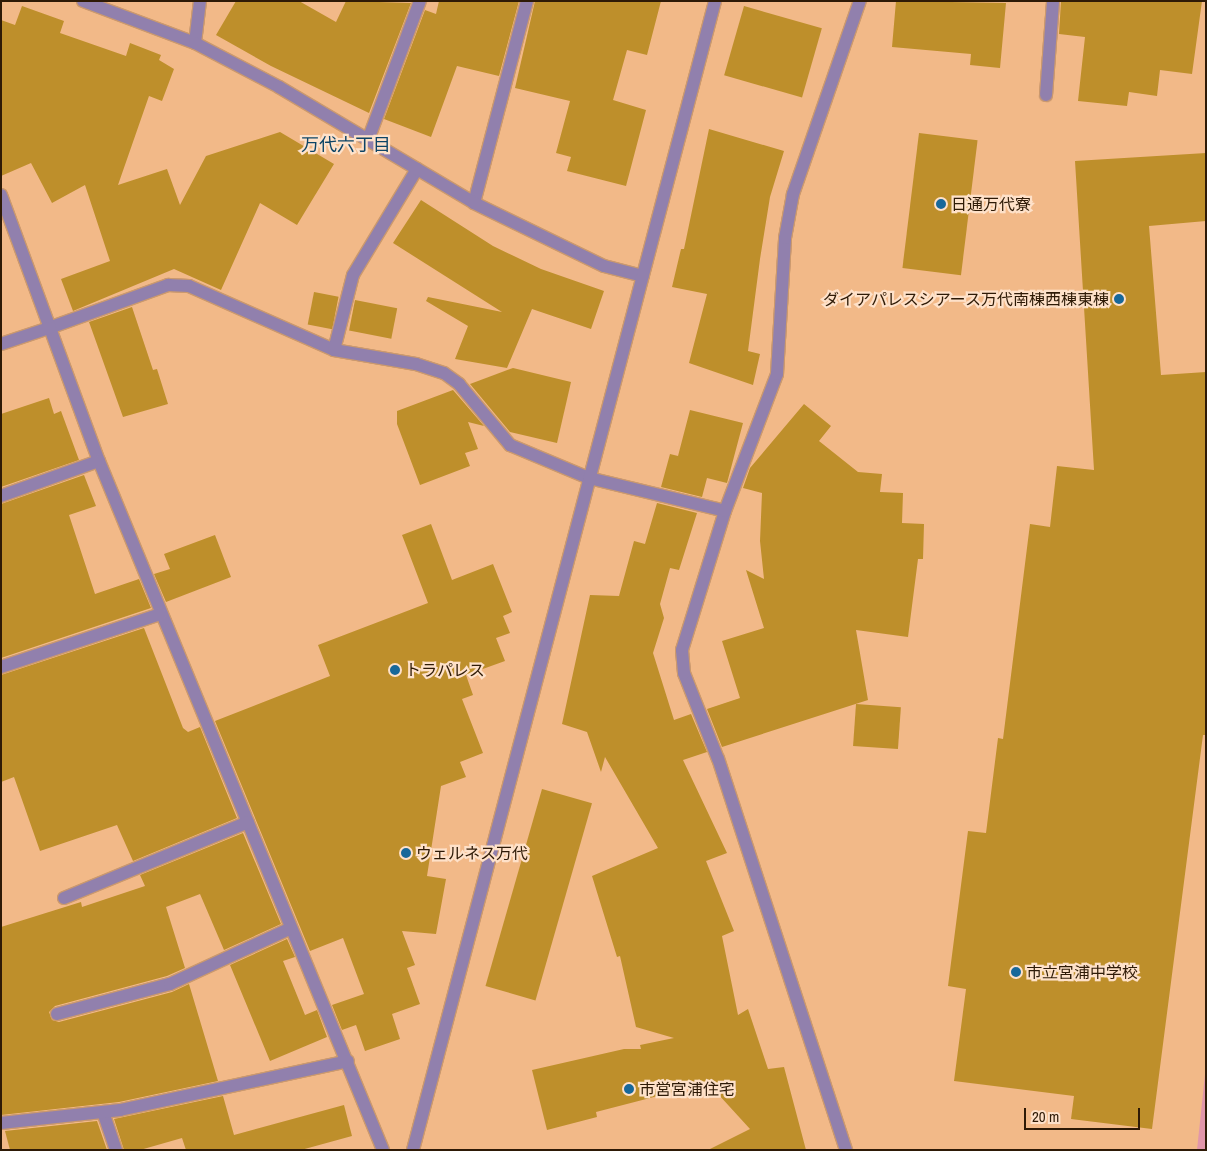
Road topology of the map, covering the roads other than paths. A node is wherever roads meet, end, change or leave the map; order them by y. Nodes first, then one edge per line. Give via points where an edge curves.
1 (83, 1) edge
2 (200, 1) edge
3 (420, 1) edge
4 (528, 1) edge
5 (715, 1) edge
6 (860, 1) edge
7 (1053, 1) edge
8 (195, 43) junction
9 (1046, 95) dead end
10 (368, 140) junction
11 (416, 169) junction
12 (1, 195) edge
13 (474, 203) junction
14 (643, 276) junction
15 (49, 328) junction
16 (1, 344) edge
17 (334, 350) junction
18 (99, 461) junction
19 (589, 478) junction
20 (1, 496) edge
21 (725, 511) junction
22 (160, 614) junction
23 (1, 667) edge
24 (248, 822) junction
25 (64, 898) dead end
26 (291, 928) junction
27 (58, 1014) dead end
28 (348, 1061) junction
29 (103, 1112) junction
30 (1, 1123) edge
31 (116, 1150) edge
32 (383, 1150) edge
33 (413, 1150) edge
34 (846, 1150) edge

1 - 8 street
2 - 8 street
3 - 10 street
4 - 13 street
5 - 14 street
6 - 21 street via 793,194 785,238 777,374
7 - 9 street
8 - 10 street via 278,86
10 - 11 street
11 - 13 street
11 - 17 street via 353,275
12 - 15 street
13 - 14 street via 604,266
14 - 19 street
15 - 16 street
15 - 17 street via 168,285 189,286
15 - 18 street
17 - 19 street via 416,364 444,373 459,384 510,445
18 - 20 street
18 - 22 street
19 - 21 street
19 - 33 street
21 - 34 street via 682,650 684,673 721,768
22 - 23 street
22 - 24 street
24 - 25 street
24 - 26 street
26 - 27 street via 170,984
26 - 28 street
28 - 29 street
28 - 32 street
29 - 30 street
29 - 31 street

